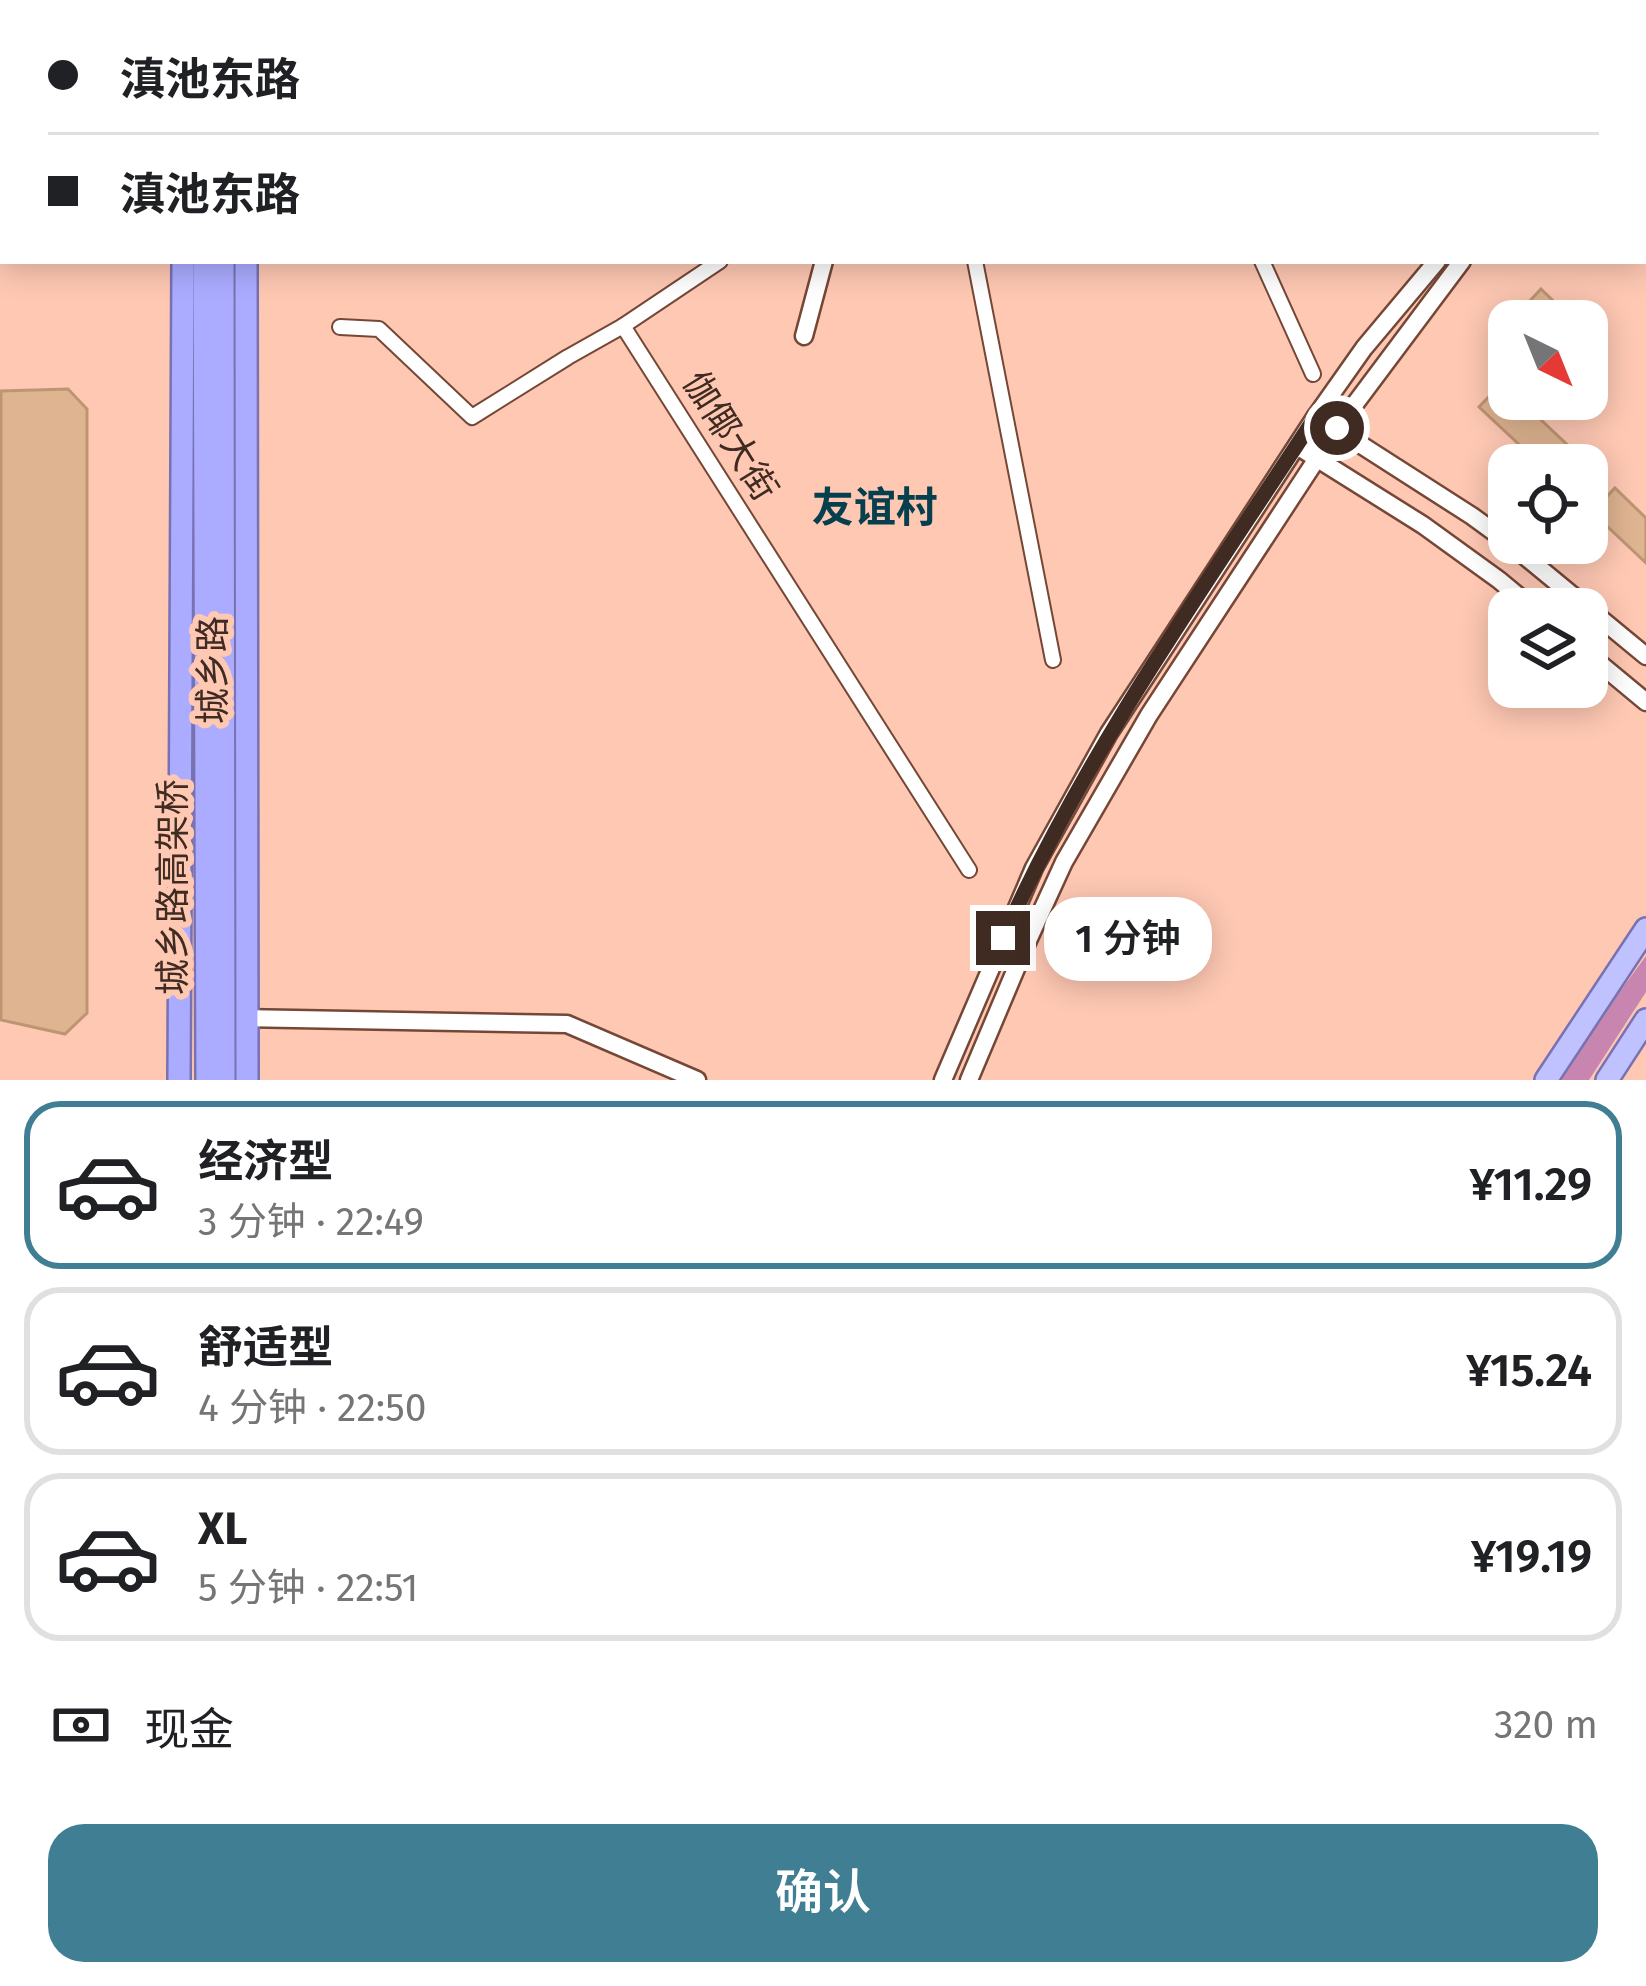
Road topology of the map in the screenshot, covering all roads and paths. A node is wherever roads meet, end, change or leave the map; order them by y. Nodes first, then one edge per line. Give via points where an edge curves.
1 (183, 264) edge
2 (204, 264) edge
3 (223, 264) edge
4 (246, 264) edge
5 (716, 264) edge
6 (823, 264) edge
7 (976, 264) edge
8 (1263, 264) edge
9 (1434, 264) edge
10 (1460, 264) edge
11 (623, 326) junction
12 (340, 328) dead end
13 (803, 336) dead end
14 (1313, 374) dead end
15 (1316, 416) junction
16 (1337, 428) junction
17 (1297, 446) junction
18 (1317, 460) junction
19 (1488, 528) edge
20 (1534, 564) edge
21 (1509, 588) edge
22 (1646, 656) edge
23 (1053, 660) dead end
24 (1608, 670) edge
25 (1646, 702) edge
26 (969, 870) dead end
27 (1646, 929) edge
28 (246, 1018) junction
29 (1646, 1020) edge
30 (179, 1080) edge
31 (207, 1080) edge
32 (224, 1080) edge
33 (247, 1080) edge
34 (697, 1080) edge
35 (943, 1080) edge
36 (969, 1080) edge
37 (1546, 1080) edge
38 (1607, 1080) edge

1 - 30 highway, 城乡路
2 - 31 highway, 城乡路高架桥
3 - 32 highway, 城乡路高架桥
4 - 28 highway, 城乡路
5 - 11 street
6 - 13 street
7 - 23 street
8 - 14 street
9 - 15 street
10 - 16 street
11 - 12 street via 472,417 380,328
11 - 26 street, 伽倻大街
15 - 16 street
15 - 17 street
16 - 18 street
16 - 19 street
17 - 18 street
17 - 35 street via 1070,803
18 - 21 street
18 - 36 street via 1104,791 1045,903
20 - 22 street
24 - 25 street
27 - 37 main road
28 - 33 highway, 城乡路
28 - 34 street via 567,1024
29 - 38 main road

